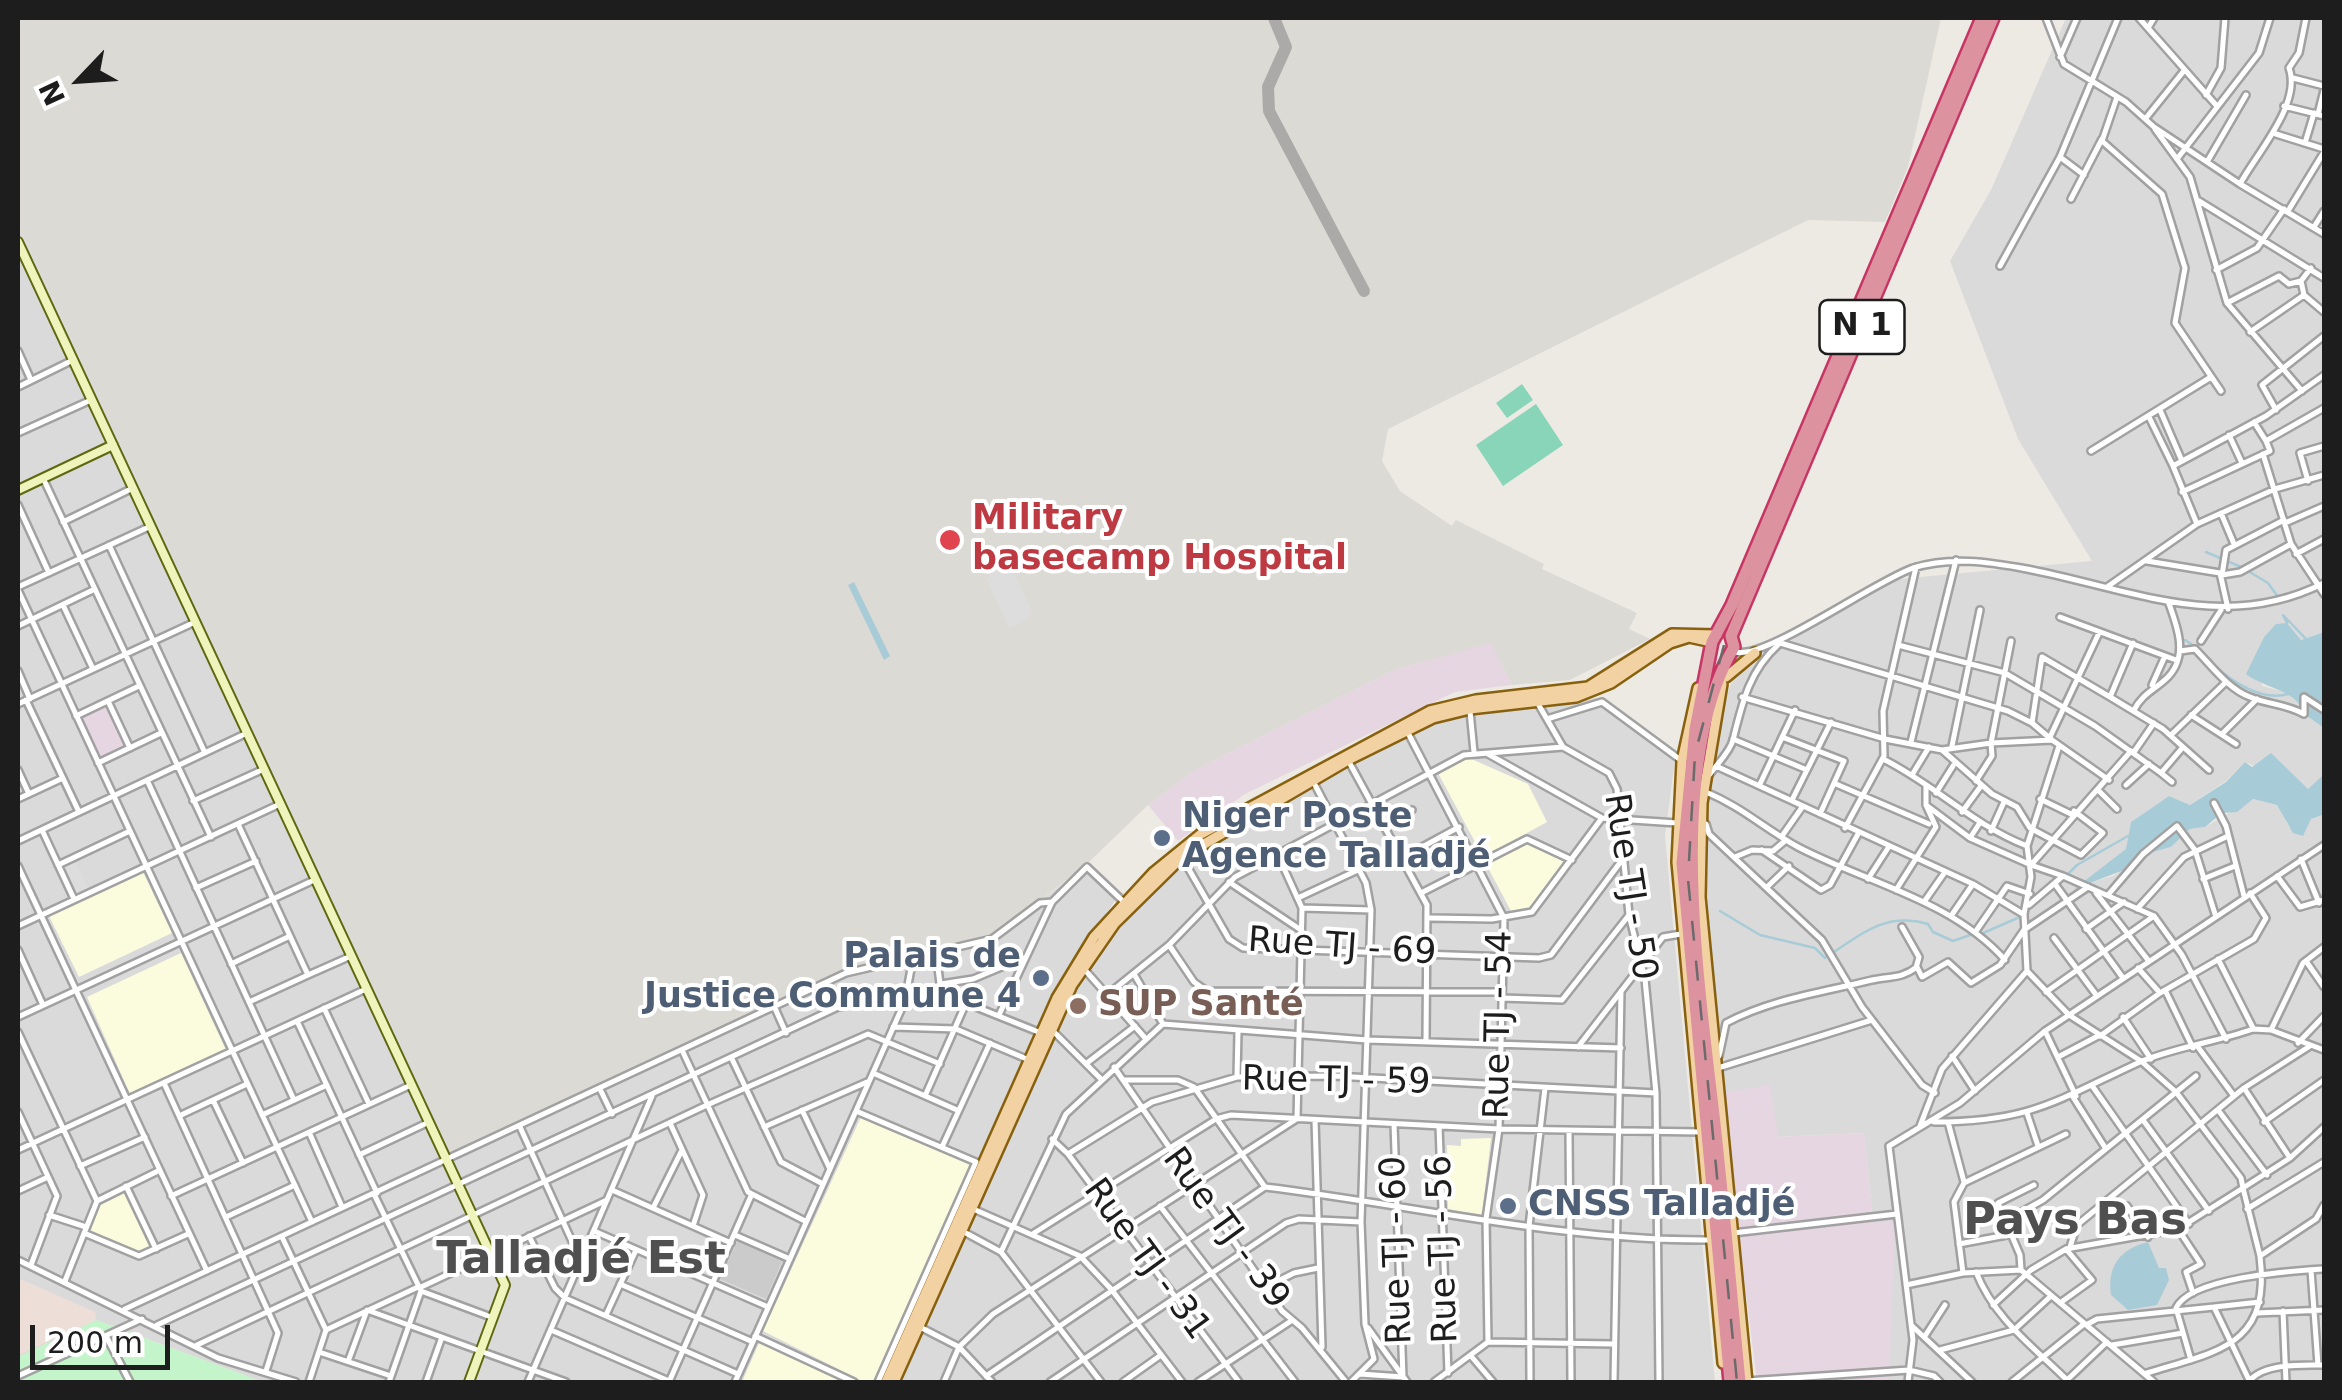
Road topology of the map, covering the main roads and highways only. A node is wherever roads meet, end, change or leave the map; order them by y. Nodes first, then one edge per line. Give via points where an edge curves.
1 (1982, 18) edge
2 (1993, 18) edge
3 (1719, 647) junction
4 (1756, 653) road end
5 (1724, 679) junction
6 (1534, 698) junction
7 (1312, 777) junction
8 (1127, 904) junction
9 (1045, 1030) junction
10 (962, 1210) junction
11 (882, 1382) edge
12 (894, 1382) edge
13 (1727, 1382) edge
14 (1745, 1382) edge

1 - 3 highway, N 1
2 - 3 highway, N 1
3 - 5 main road
3 - 6 main road via 1687,638 1659,648 1591,693
3 - 6 main road via 1686,631 1666,636 1588,686
3 - 13 highway via 1688,767 1682,863
3 - 13 main road via 1682,761 1677,823 1681,934
3 - 14 highway via 1700,763 1693,875
4 - 5 main road
5 - 14 main road via 1703,789 1700,867
6 - 7 main road via 1407,730
6 - 7 main road via 1476,700 1430,712
7 - 8 main road via 1182,857
7 - 8 main road via 1201,834
8 - 9 main road
8 - 9 main road via 1078,962
9 - 10 main road
9 - 10 main road
10 - 11 main road
10 - 12 main road via 960,1230

